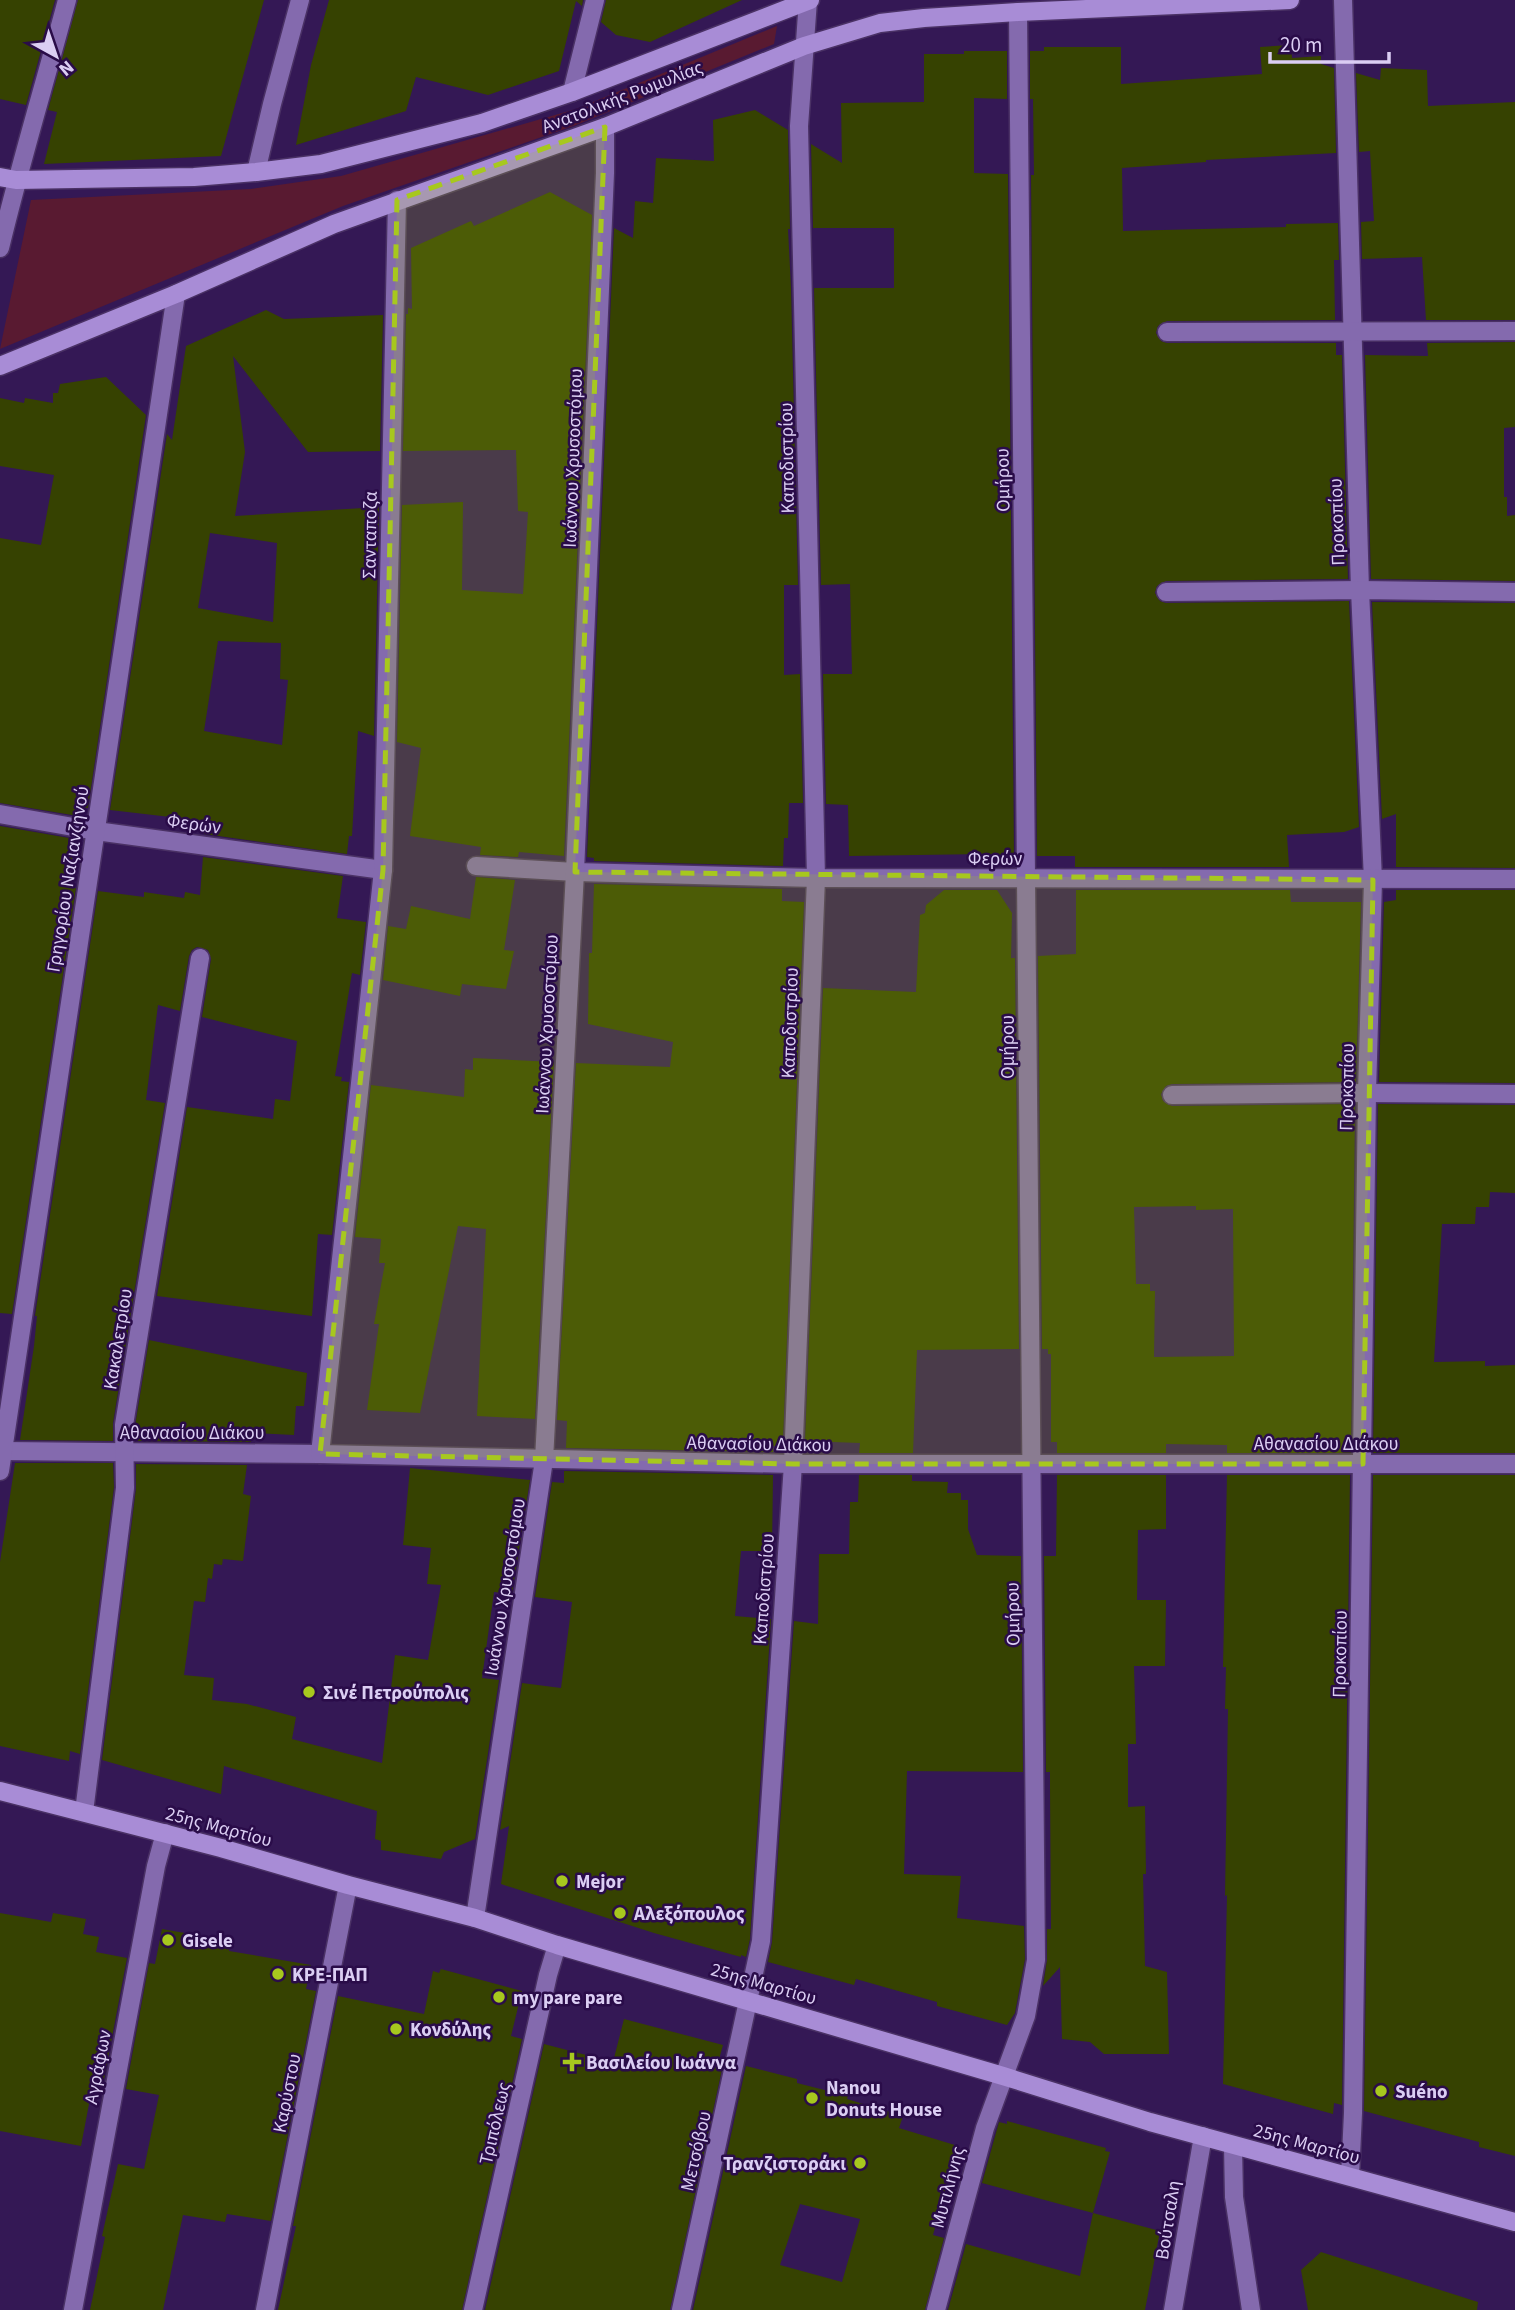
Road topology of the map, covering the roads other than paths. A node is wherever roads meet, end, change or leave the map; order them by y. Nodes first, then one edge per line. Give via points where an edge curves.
1 (67, 0) edge
2 (300, 0) edge
3 (595, 0) edge
4 (809, 0) edge
5 (1290, 0) edge
6 (1343, 0) edge
7 (1018, 12) junction
8 (804, 46) junction
9 (572, 92) junction
10 (605, 127) junction
11 (256, 173) junction
12 (8, 178) edge
13 (397, 200) junction
14 (0, 247) edge
15 (176, 294) junction
16 (1515, 331) edge
17 (1167, 332) dead end
18 (1351, 333) junction
19 (0, 366) edge
20 (1360, 590) junction
21 (1166, 592) dead end
22 (1515, 592) edge
23 (0, 814) edge
24 (96, 831) junction
25 (476, 866) dead end
26 (383, 870) junction
27 (575, 872) junction
28 (816, 878) junction
29 (1026, 879) junction
30 (1515, 879) edge
31 (1373, 880) junction
32 (200, 958) dead end
33 (1367, 1093) junction
34 (1515, 1094) edge
35 (1172, 1095) dead end
36 (3, 1451) junction
37 (123, 1452) junction
38 (320, 1454) junction
39 (544, 1460) junction
40 (793, 1464) junction
41 (1363, 1464) junction
42 (1515, 1464) edge
43 (1031, 1466) junction
44 (0, 1471) edge
45 (0, 1791) edge
46 (84, 1812) junction
47 (165, 1833) junction
48 (348, 1885) junction
49 (475, 1918) junction
50 (557, 1945) junction
51 (750, 2001) junction
52 (1003, 2076) junction
53 (1203, 2136) junction
54 (1233, 2146) junction
55 (1350, 2176) junction
56 (1515, 2222) edge
57 (73, 2310) edge
58 (265, 2310) edge
59 (473, 2310) edge
60 (681, 2310) edge
61 (936, 2310) edge
62 (1173, 2310) edge
63 (1251, 2310) edge

1 - 12 street via 40,105
2 - 11 street
3 - 9 street
4 - 8 street, Καποδιστρίου
4 - 9 main road, Ανατολικής Ρωμυλίας
5 - 7 main road, Ανατολικής Ρωμυλίας
6 - 18 street, Προκοπίου
7 - 8 main road, Ανατολικής Ρωμυλίας via 880,23
7 - 29 street, Ομήρου
8 - 10 main road, Ανατολικής Ρωμυλίας
8 - 28 street, Καποδιστρίου via 800,140
9 - 11 main road, Ανατολικής Ρωμυλίας via 398,145 321,164
10 - 13 main road, Ανατολικής Ρωμυλίας
10 - 27 street, Ιωάννου Χρυσοστόμου
11 - 12 main road, Ανατολικής Ρωμυλίας
12 - 14 street
13 - 15 main road, Ανατολικής Ρωμυλίας
13 - 26 street, Σανταποζα
15 - 19 main road, Ανατολικής Ρωμυλίας
15 - 24 street, Γρηγορίου Ναζιανζηνού
16 - 18 street
17 - 18 street
18 - 20 street, Προκοπίου
20 - 21 street
20 - 22 street
20 - 31 street, Προκοπίου
23 - 24 street, Φερών
24 - 26 street, Φερών
24 - 36 street, Γρηγορίου Ναζιανζηνού
25 - 27 street, Φερών
26 - 38 street, Σανταποζα
27 - 28 street, Φερών
27 - 39 street, Ιωάννου Χρυσοστόμου
28 - 29 street, Φερών
28 - 40 street, Καποδιστρίου
29 - 31 street, Φερών
29 - 43 street, Ομήρου
30 - 31 street, Φερών
31 - 33 street, Προκοπίου
32 - 37 street, Κακαλετρίου
33 - 34 street
33 - 35 street
33 - 41 street, Προκοπίου
36 - 37 street, Αθανασίου Διάκου
36 - 44 street, Γρηγορίου Ναζιανζηνού
37 - 38 street, Αθανασίου Διάκου
37 - 46 street, Κακαλετρίου via 125,1488
38 - 39 street, Αθανασίου Διάκου
39 - 40 street, Αθανασίου Διάκου
39 - 49 street, Ιωάννου Χρυσοστόμου
40 - 43 street, Αθανασίου Διάκου
40 - 51 street, Καποδιστρίου via 761,1941
41 - 42 street, Αθανασίου Διάκου
41 - 43 street, Αθανασίου Διάκου
41 - 55 street, Προκοπίου
43 - 52 street, Ομήρου via 1036,1960 1026,2016
45 - 46 main road, 25ης Μαρτίου
46 - 47 main road, 25ης Μαρτίου
47 - 48 main road, 25ης Μαρτίου
47 - 57 street, Αγράφων
48 - 49 main road, 25ης Μαρτίου
48 - 58 street, Καρύστου
49 - 50 main road, 25ης Μαρτίου
50 - 51 main road, 25ης Μαρτίου
50 - 59 street, Τριπόλεως
51 - 52 main road, 25ης Μαρτίου
51 - 60 street, Μετσόβου
52 - 53 main road, 25ης Μαρτίου
52 - 61 street, Μυτιλήνης
53 - 54 main road, 25ης Μαρτίου
53 - 62 street, Βούτσαλη
54 - 55 main road, 25ης Μαρτίου
54 - 63 street via 1234,2197
55 - 56 main road, 25ης Μαρτίου

